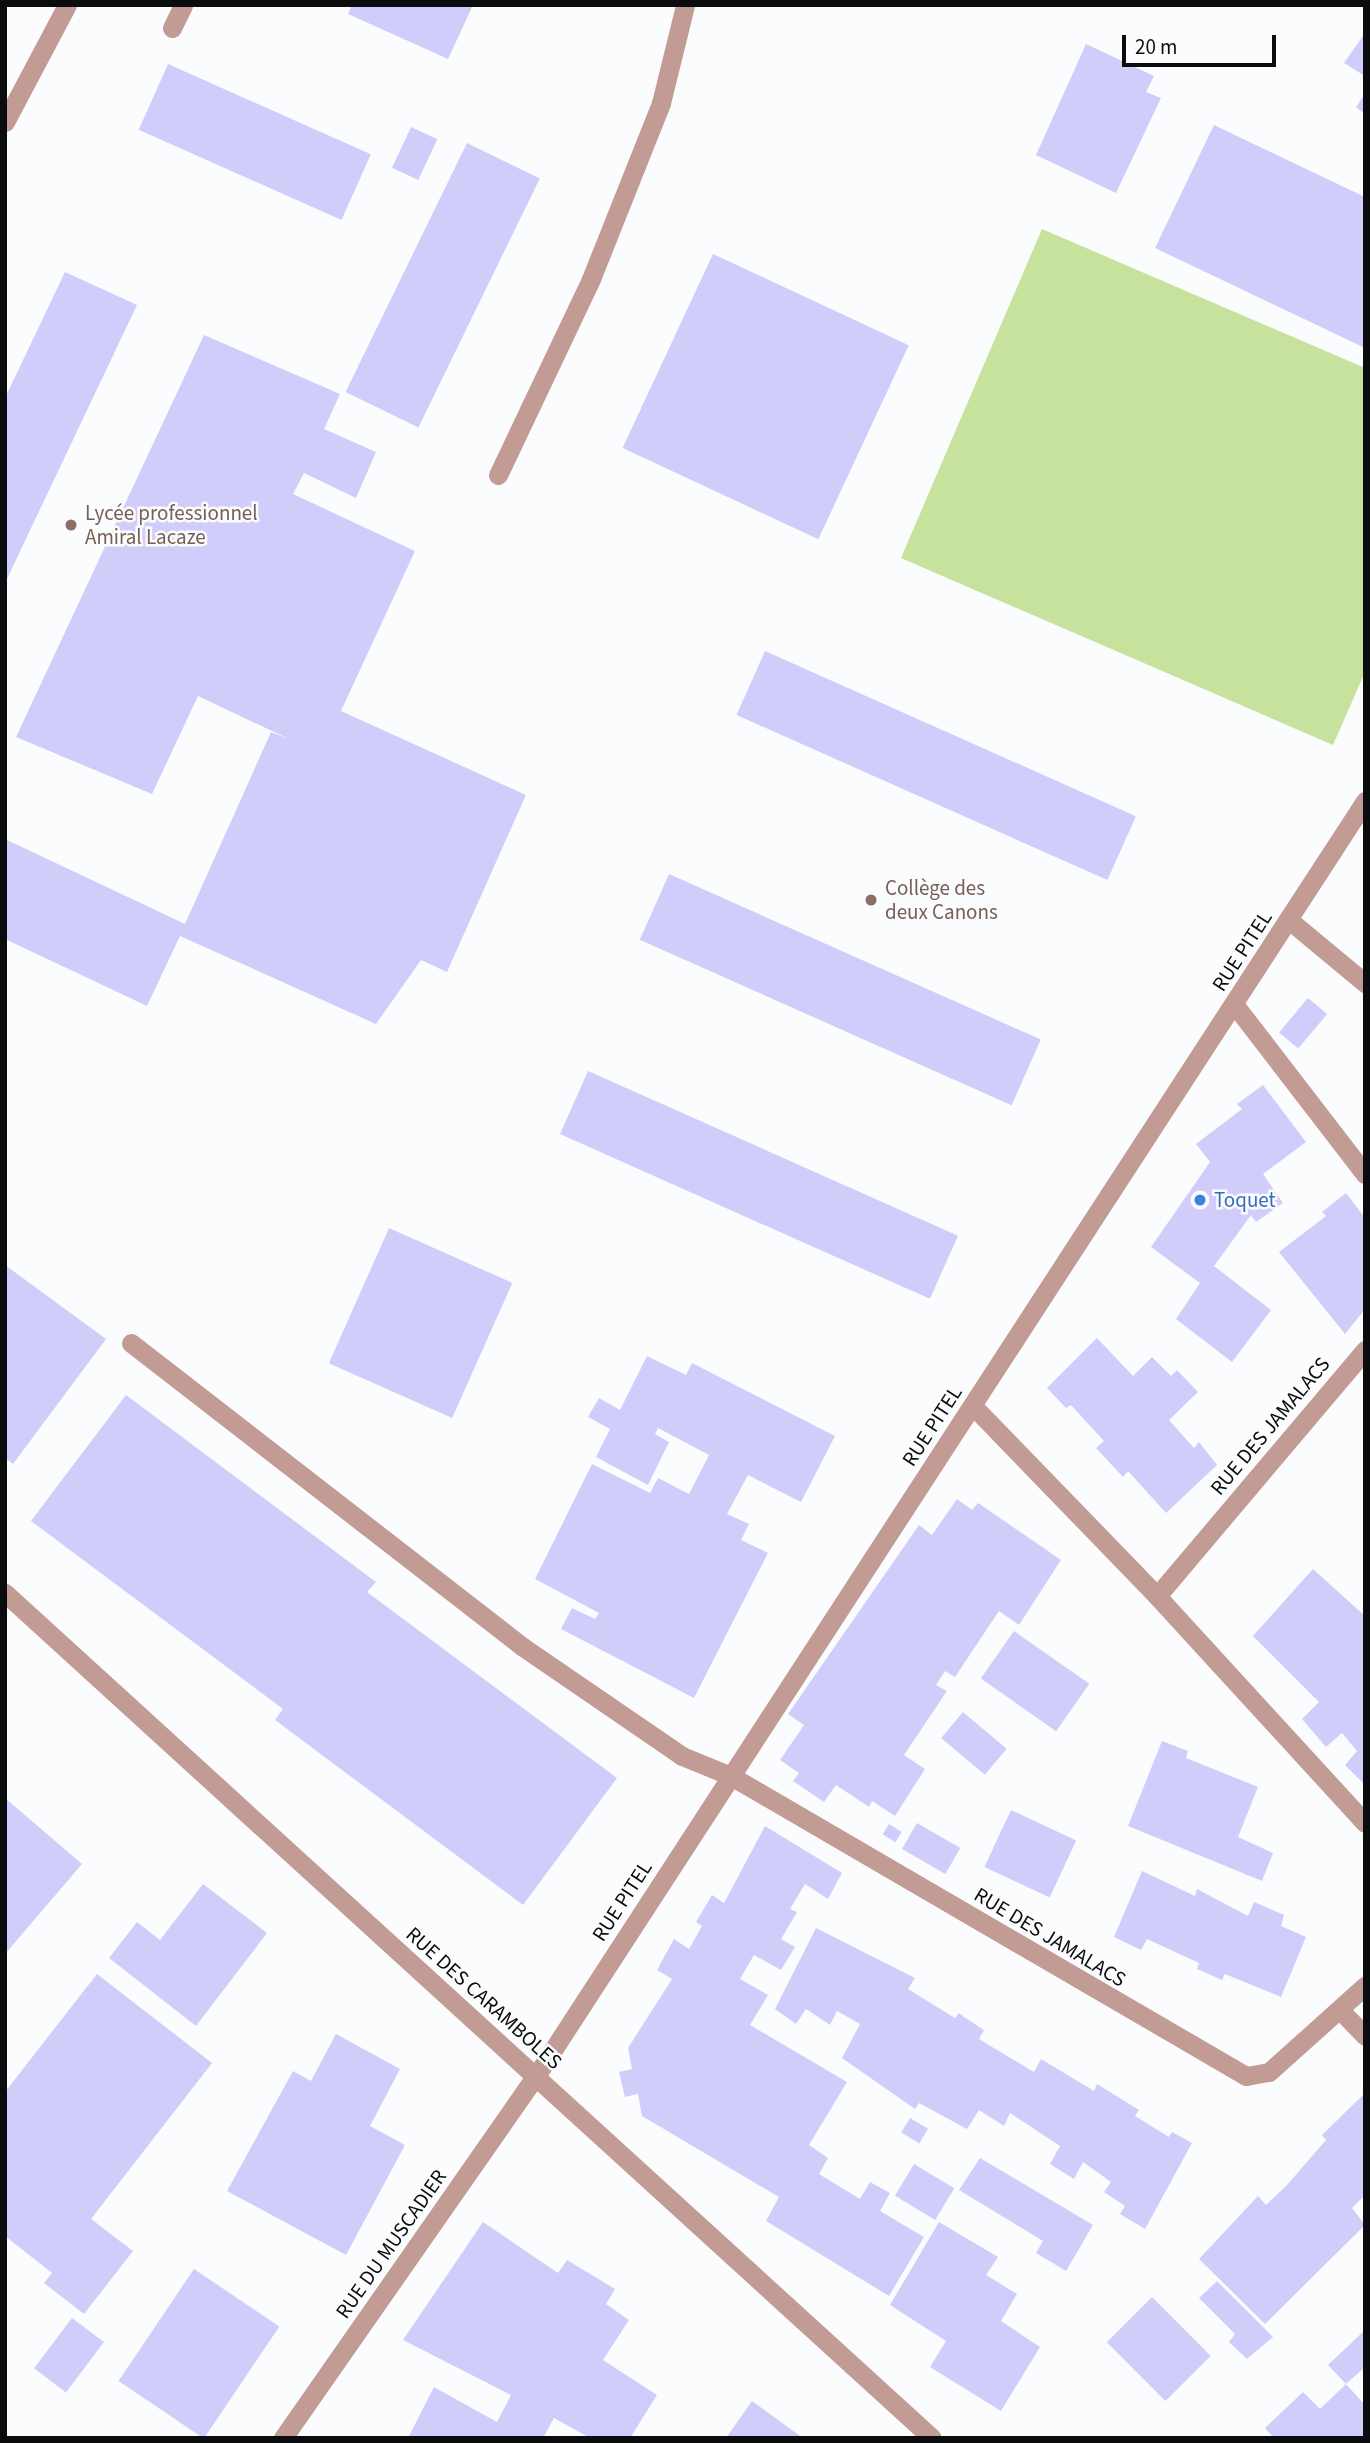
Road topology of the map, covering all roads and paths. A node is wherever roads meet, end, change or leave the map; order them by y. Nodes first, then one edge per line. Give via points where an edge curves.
1 (66, 5) edge
2 (183, 5) edge
3 (685, 5) edge
4 (172, 28) dead end
5 (5, 122) edge
6 (498, 474) dead end
7 (1365, 801) edge
8 (1289, 920) junction
9 (1365, 983) edge
10 (1234, 1004) junction
11 (1365, 1174) edge
12 (131, 1343) dead end
13 (1365, 1350) edge
14 (973, 1406) junction
15 (5, 1592) edge
16 (1157, 1596) junction
17 (731, 1776) junction
18 (1365, 1823) edge
19 (1365, 1986) edge
20 (1340, 2010) junction
21 (1365, 2036) edge
22 (536, 2076) junction
23 (283, 2438) edge
24 (932, 2438) edge

1 - 5 street
2 - 4 street
3 - 6 street via 661,103 591,279
7 - 8 street, RUE PITEL
8 - 9 street
8 - 10 street, RUE PITEL
10 - 11 street
10 - 14 street, RUE PITEL
12 - 17 street, RUE DES JAMALACS via 523,1647 682,1756
13 - 16 street, RUE DES JAMALACS
14 - 16 street
14 - 17 street, RUE PITEL
15 - 22 street, RUE DES CARAMBOLES
16 - 18 street
17 - 20 street, RUE DES JAMALACS via 1247,2077 1269,2071
17 - 22 street, RUE PITEL
19 - 20 street, RUE DES JAMALACS
20 - 21 street
22 - 23 street, RUE DU MUSCADIER
22 - 24 street, RUE DES CARAMBOLES

